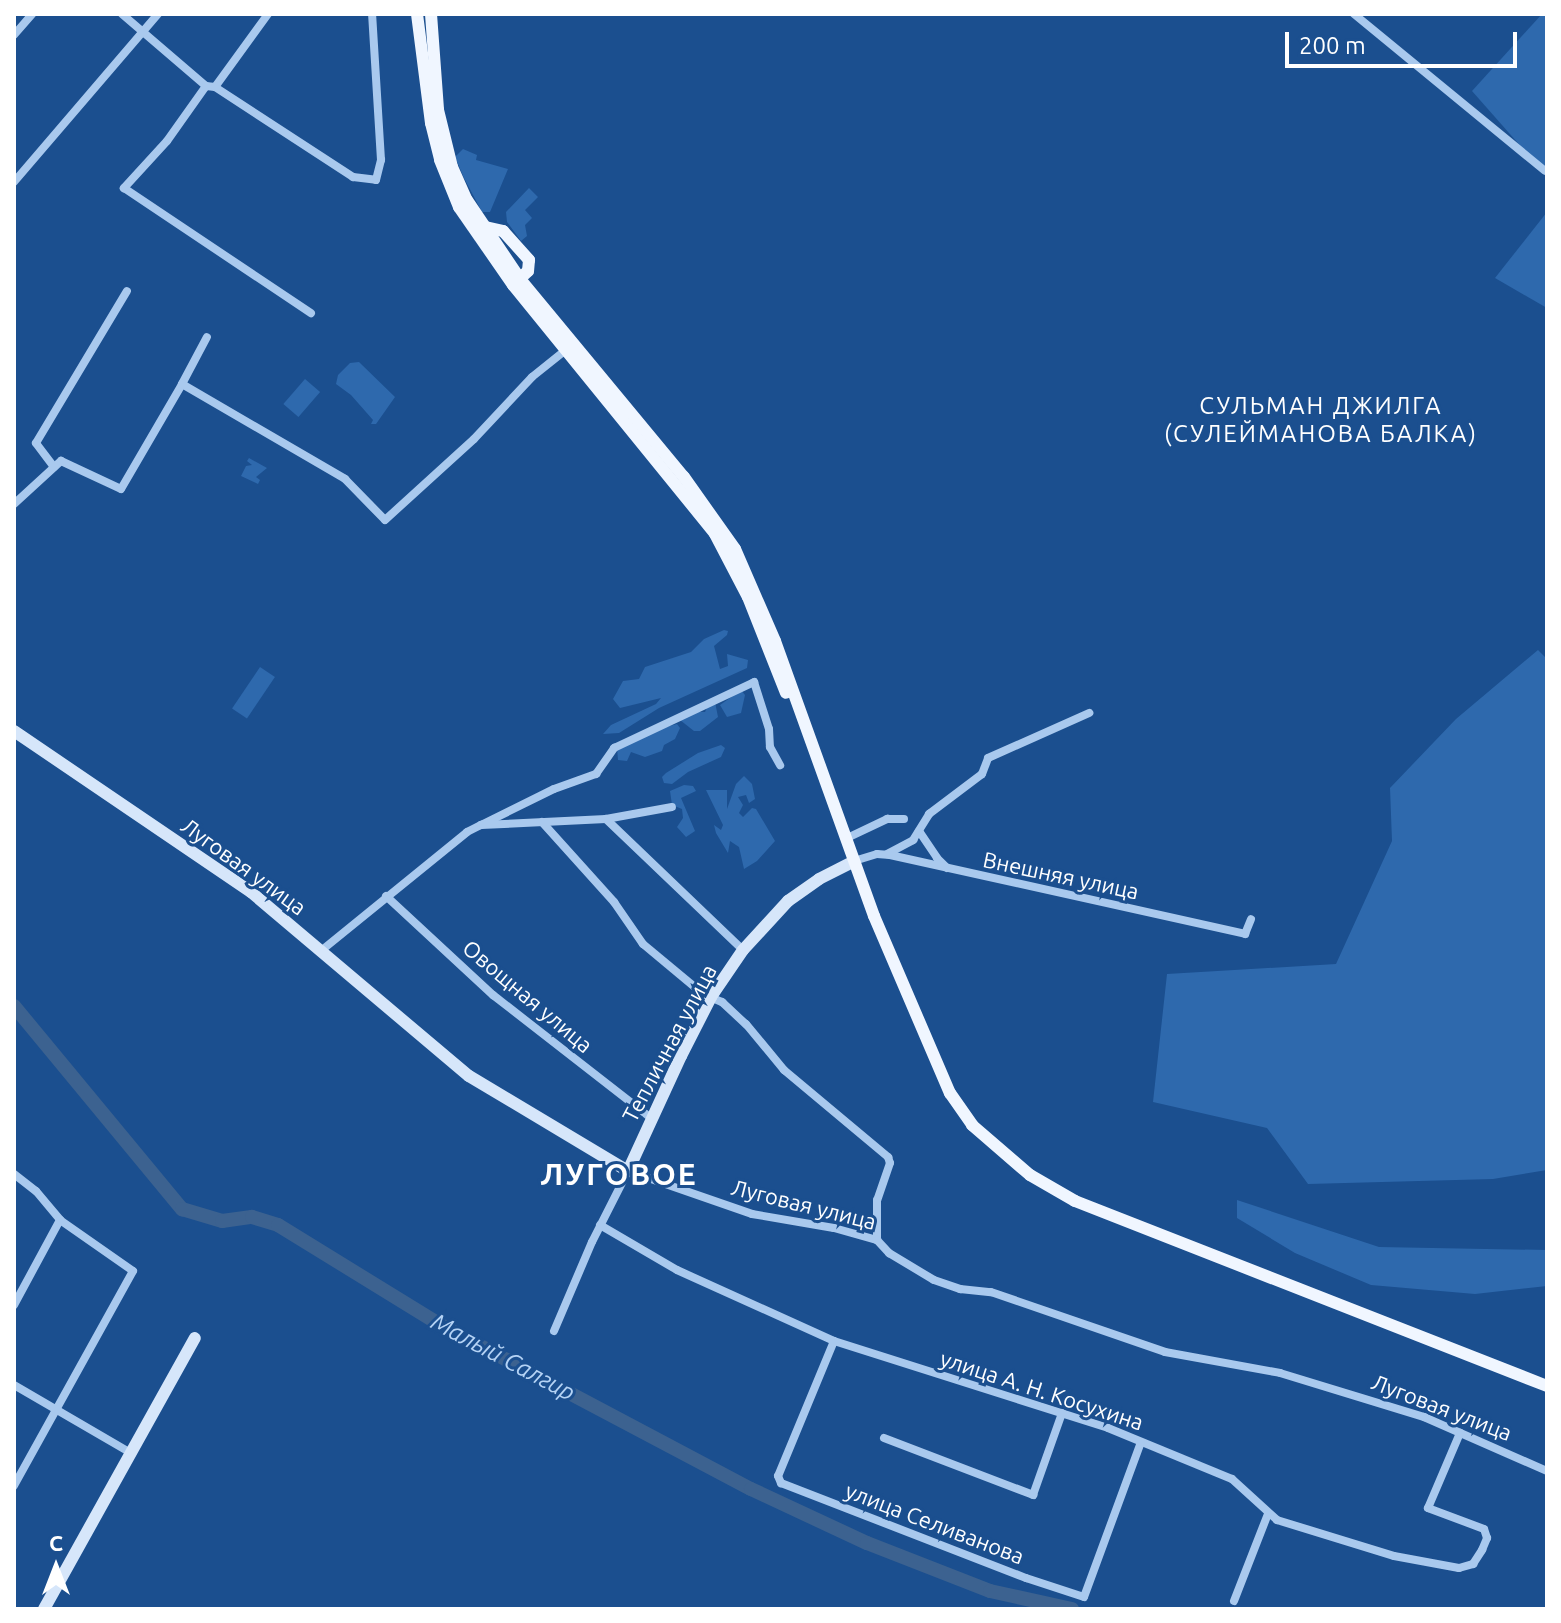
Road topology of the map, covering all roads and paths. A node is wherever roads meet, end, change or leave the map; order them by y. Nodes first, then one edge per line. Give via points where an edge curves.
1 (32, 14) edge
2 (122, 14) edge
3 (158, 14) edge
4 (372, 14) edge
5 (417, 14) edge
6 (431, 14) edge
7 (1354, 14) edge
8 (262, 16) edge
9 (142, 32) junction
10 (14, 35) edge
11 (210, 86) junction
12 (1545, 171) edge
13 (14, 182) edge
14 (517, 282) junction
15 (127, 291) dead end
16 (311, 313) dead end
17 (207, 337) dead end
18 (567, 349) junction
19 (182, 384) junction
20 (54, 467) junction
21 (14, 504) edge
22 (1089, 713) dead end
23 (14, 731) edge
24 (812, 748) junction
25 (780, 765) dead end
26 (672, 807) dead end
27 (606, 819) junction
28 (904, 819) dead end
29 (542, 822) junction
30 (481, 825) junction
31 (919, 831) junction
32 (845, 839) junction
33 (884, 855) junction
34 (854, 861) junction
35 (950, 870) junction
36 (386, 896) junction
37 (1251, 919) dead end
38 (322, 950) junction
39 (743, 950) junction
40 (711, 997) junction
41 (651, 1118) junction
42 (628, 1171) junction
43 (14, 1174) edge
44 (60, 1220) junction
45 (600, 1225) junction
46 (877, 1240) junction
47 (14, 1305) edge
48 (554, 1331) dead end
49 (195, 1338) dead end
50 (834, 1341) junction
51 (14, 1385) edge
52 (1547, 1386) edge
53 (57, 1409) junction
54 (1062, 1413) junction
55 (1460, 1433) junction
56 (884, 1438) dead end
57 (1141, 1442) junction
58 (131, 1453) junction
59 (1547, 1471) edge
60 (14, 1486) edge
61 (1268, 1514) junction
62 (1234, 1601) dead end
63 (44, 1609) edge

1 - 10 street
2 - 9 street
3 - 9 street
4 - 11 street via 381,160 376,180 353,177
5 - 14 main road via 425,94 439,159 459,207
6 - 14 main road via 446,147 458,183
7 - 12 street
8 - 11 street
9 - 11 street
9 - 13 street
11 - 16 street via 124,188
14 - 18 main road
14 - 24 main road via 684,477 735,549 775,641
15 - 20 street via 36,443
17 - 19 street
18 - 19 street via 385,520 345,479
18 - 24 main road via 715,534 748,597
19 - 20 street via 121,489 67,461
20 - 21 street
22 - 31 street via 988,758 982,774 929,814
23 - 38 main road, Луговая улица via 251,892
24 - 32 main road
25 - 30 street via 770,747 754,682 614,748 596,774
26 - 27 street
27 - 29 street
27 - 39 street
28 - 32 street via 887,819
29 - 30 street
29 - 40 street via 614,902 643,944
30 - 36 street
31 - 33 street via 909,844
31 - 35 street
32 - 34 main road
33 - 34 street, Внешняя улица
33 - 35 street, Внешняя улица
34 - 39 main road, Тепличная улица via 788,901
34 - 52 main road via 950,1093 972,1125 1030,1175 1120,1220
35 - 37 street, Внешняя улица via 1245,934
36 - 38 street
36 - 41 street, Овощная улица via 493,995
38 - 42 main road, Луговая улица via 469,1076
39 - 40 main road, Тепличная улица
40 - 41 main road, Тепличная улица
40 - 46 street via 746,1024 784,1070 888,1157 877,1200
41 - 42 main road, Тепличная улица
42 - 45 street, Тепличная улица
42 - 46 street, Луговая улица via 752,1214
43 - 44 street
44 - 47 street
44 - 53 street via 133,1271
45 - 48 street, Тепличная улица
45 - 50 street, улица А. Н. Косухина via 677,1270
46 - 55 street, Луговая улица via 934,1280 960,1289 991,1292 1165,1352 1280,1373 1364,1397
49 - 58 main road
50 - 54 street, улица А. Н. Косухина
50 - 57 street, улица Селиванова via 778,1476 781,1483 1026,1578 1084,1597
51 - 53 street
53 - 58 street
53 - 60 street
54 - 56 street via 1033,1495
54 - 57 street, улица А. Н. Косухина
55 - 59 street, Луговая улица
55 - 61 street, улица А. Н. Косухина via 1428,1508 1484,1529 1487,1538 1473,1564 1459,1568 1394,1556
57 - 61 street, улица А. Н. Косухина via 1232,1479
58 - 63 main road
61 - 62 street

